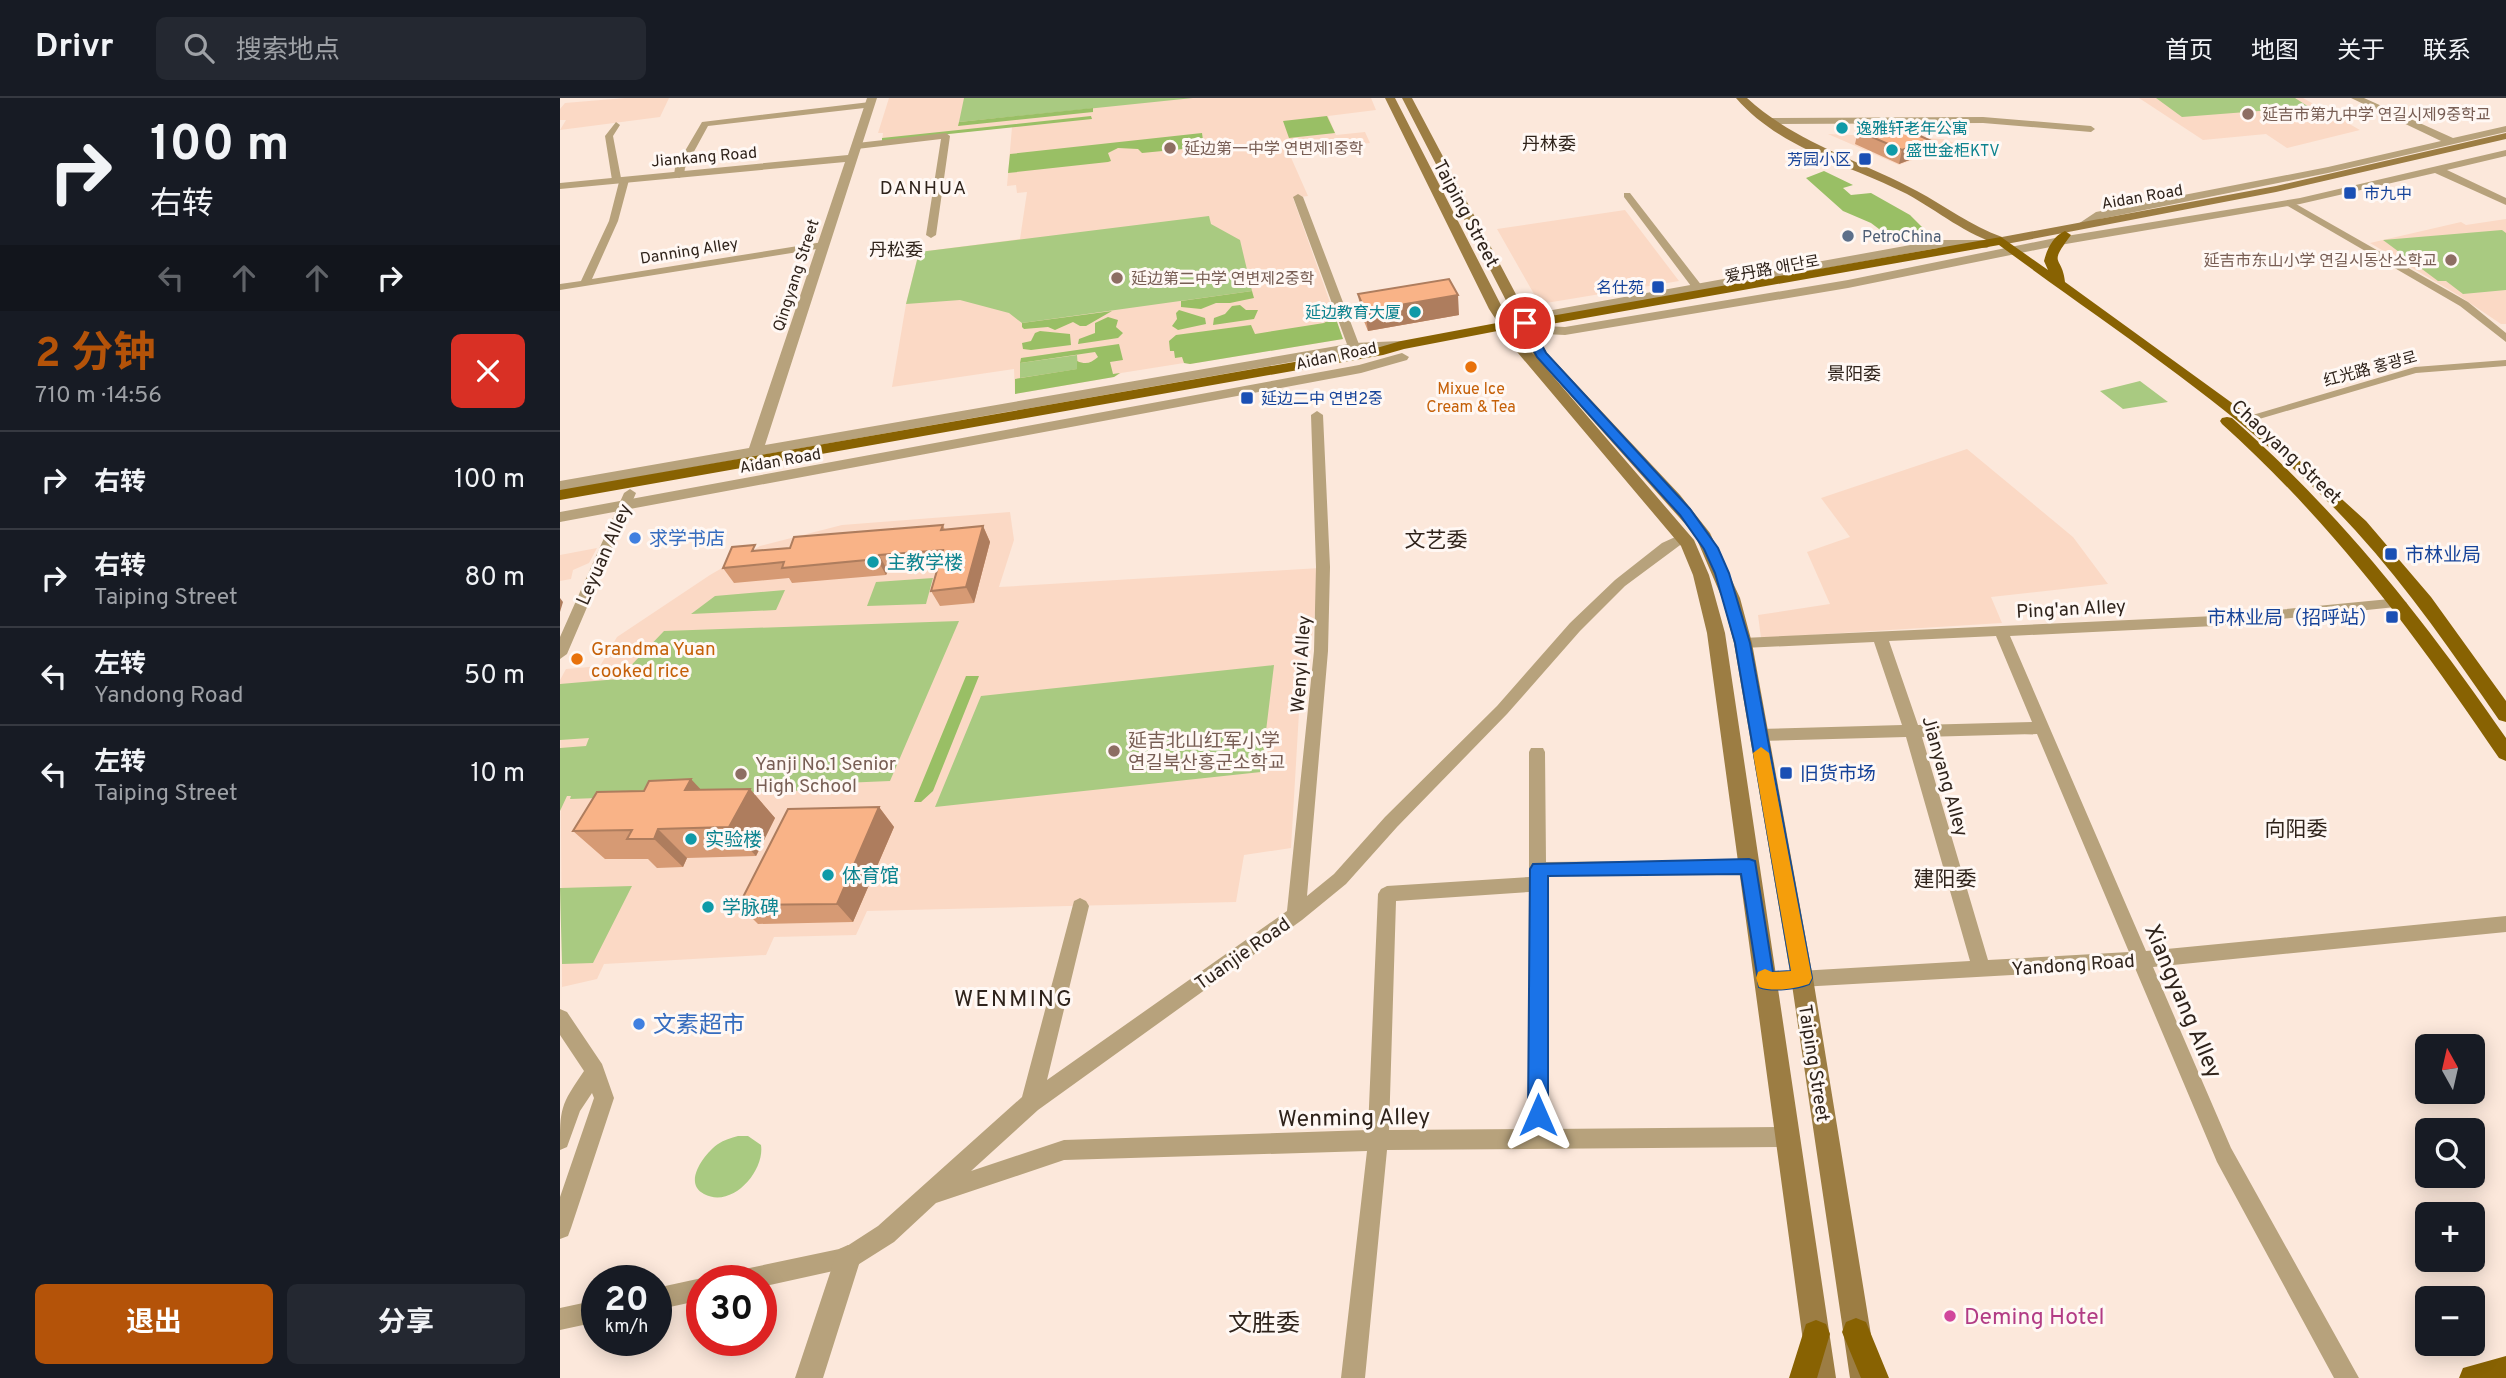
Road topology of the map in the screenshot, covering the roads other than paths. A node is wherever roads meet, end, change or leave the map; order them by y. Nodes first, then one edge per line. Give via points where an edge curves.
1 (1390, 98) edge
2 (1407, 98) edge
3 (1741, 98) edge
4 (2356, 98) edge
5 (871, 102) edge
6 (1766, 121) junction
7 (616, 125) dead end
8 (2091, 129) dead end
9 (2506, 129) edge
10 (2506, 139) edge
11 (2453, 142) junction
12 (854, 152) junction
13 (2402, 153) junction
14 (2506, 153) edge
15 (2418, 161) junction
16 (2439, 170) junction
17 (679, 175) junction
18 (621, 180) junction
19 (560, 186) edge
20 (1627, 195) dead end
21 (1298, 197) dead end
22 (2289, 202) junction
23 (2506, 202) edge
24 (2084, 224) junction
25 (931, 236) dead end
26 (2062, 238) junction
27 (823, 246) junction
28 (1999, 246) junction
29 (585, 283) junction
30 (560, 287) edge
31 (2064, 287) junction
32 (1698, 288) junction
33 (1526, 329) junction
34 (2506, 339) edge
35 (1354, 347) junction
36 (1402, 351) junction
37 (2506, 363) edge
38 (1317, 415) dead end
39 (2245, 419) junction
40 (754, 458) junction
41 (560, 486) edge
42 (560, 495) edge
43 (627, 499) junction
44 (560, 506) edge
45 (560, 517) edge
46 (1684, 537) junction
47 (2400, 603) junction
48 (2001, 631) junction
49 (1880, 637) junction
50 (1743, 643) junction
51 (560, 654) edge
52 (2503, 706) edge
53 (2042, 728) junction
54 (1912, 732) junction
55 (1758, 735) junction
56 (1537, 752) dead end
57 (2506, 753) edge
58 (1749, 867) junction
59 (1539, 876) junction
60 (1080, 906) dead end
61 (1296, 915) junction
62 (2506, 924) edge
63 (2140, 960) junction
64 (1981, 970) junction
65 (1802, 978) junction
66 (1765, 981) junction
67 (560, 1018) edge
68 (595, 1072) junction
69 (1031, 1104) junction
70 (1788, 1137) junction
71 (560, 1140) edge
72 (1378, 1140) junction
73 (1538, 1140) junction
74 (930, 1196) junction
75 (560, 1228) edge
76 (848, 1258) junction
77 (777, 1273) edge
78 (581, 1314) edge
79 (560, 1319) edge
80 (1856, 1332) junction
81 (1816, 1334) junction
82 (2506, 1370) edge
83 (809, 1378) edge
84 (1353, 1378) edge
85 (1803, 1378) edge
86 (1822, 1378) edge
87 (1864, 1378) edge
88 (1875, 1378) edge
89 (2347, 1378) edge
90 (2473, 1378) edge

1 - 33 main road, Taiping Street via 1496,309
2 - 33 main road, Taiping Street
3 - 6 main road, Chaoyang Street
4 - 11 street
5 - 12 street, Qingyang Street
5 - 17 street via 705,124
6 - 8 street via 1983,120
6 - 28 main road, Chaoyang Street via 1910,192
7 - 18 street via 609,136
9 - 11 street, Aidan Road
10 - 15 main road, Aidan Road
11 - 13 street, Aidan Road
12 - 17 street, Jiankang Road
12 - 25 street via 946,136
12 - 27 street, Qingyang Street
13 - 15 street
13 - 24 street, Aidan Road via 2096,216
14 - 16 street, Aidan Road
15 - 16 street
15 - 24 main road, Aidan Road
15 - 26 main road, Aidan Road via 2328,186
16 - 22 street, Aidan Road
16 - 23 street
17 - 18 street, Jiankang Road
18 - 19 street, Jiankang Road
18 - 29 street via 615,221
20 - 32 street
21 - 35 street
22 - 26 street, Aidan Road
22 - 34 street via 2464,304
24 - 28 main road, 爱丹路 애단로
26 - 28 street, Aidan Road
26 - 31 main road via 2050,261
27 - 29 street, Danning Alley
27 - 40 street, Qingyang Street
28 - 31 main road, Chaoyang Street
28 - 32 street, 爱丹路 애단로 via 1938,244
28 - 33 main road, 爱丹路 애단로 via 1551,320
28 - 33 street, 爱丹路 애단로 via 1565,331
28 - 47 main road, Chaoyang Street via 2229,422 2321,508
29 - 30 street, Danning Alley
31 - 39 main road, Chaoyang Street
32 - 33 street, 爱丹路 애단로 via 1547,315
33 - 36 main road, 爱丹路 애단로
33 - 46 main road, Taiping Street via 1531,361
33 - 50 main road, Taiping Street via 1541,355 1702,533 1731,597
35 - 36 street, Aidan Road
35 - 40 street, Aidan Road
36 - 40 main road, Aidan Road
36 - 43 street, Aidan Road via 1348,372
37 - 39 street, 红光路 홍광로 via 2415,370
38 - 61 street, Wenyi Alley via 1321,651
39 - 52 main road, Chaoyang Street via 2360,525 2425,601
40 - 41 street, Aidan Road
40 - 42 main road, Aidan Road
43 - 44 main road, Aidan Road
43 - 45 street, Aidan Road
43 - 51 street, Leyuan Alley
46 - 58 main road, Taiping Street via 1711,610
46 - 61 street, Tuanjie Road via 1620,583 1340,879
47 - 48 street, Ping'an Alley via 2215,621
47 - 57 main road, Chaoyang Street
48 - 49 street, Ping'an Alley
48 - 53 street, Xiangyang Alley
49 - 50 street, Ping'an Alley
49 - 54 street, Jianyang Alley
50 - 55 main road, Taiping Street
53 - 54 street
53 - 63 street, Xiangyang Alley
54 - 55 street
54 - 64 street, Jianyang Alley
55 - 65 main road, Taiping Street
56 - 59 street
58 - 59 street
58 - 66 main road, Taiping Street
59 - 72 street via 1387,894
59 - 73 street
60 - 69 street
61 - 69 street, Tuanjie Road
62 - 63 street, Yandong Road
63 - 64 street, Yandong Road
63 - 89 street, Xiangyang Alley via 2224,1155
64 - 65 street, Yandong Road
65 - 66 street, Yandong Road
65 - 80 main road, Taiping Street
66 - 70 main road, Taiping Street
67 - 68 street
68 - 71 street via 572,1106
68 - 75 street via 604,1098
69 - 74 street, Tuanjie Road
70 - 73 street, Wenming Alley
70 - 81 main road, Taiping Street
72 - 73 street, Wenming Alley
72 - 74 street, Wenming Alley via 1064,1150
72 - 84 street
74 - 76 street, Tuanjie Road via 886,1234
76 - 77 street, Tuanjie Road
76 - 83 street
78 - 79 street
80 - 87 main road, Taiping Street
80 - 88 main road
81 - 85 main road
81 - 86 main road, Taiping Street
82 - 90 main road

